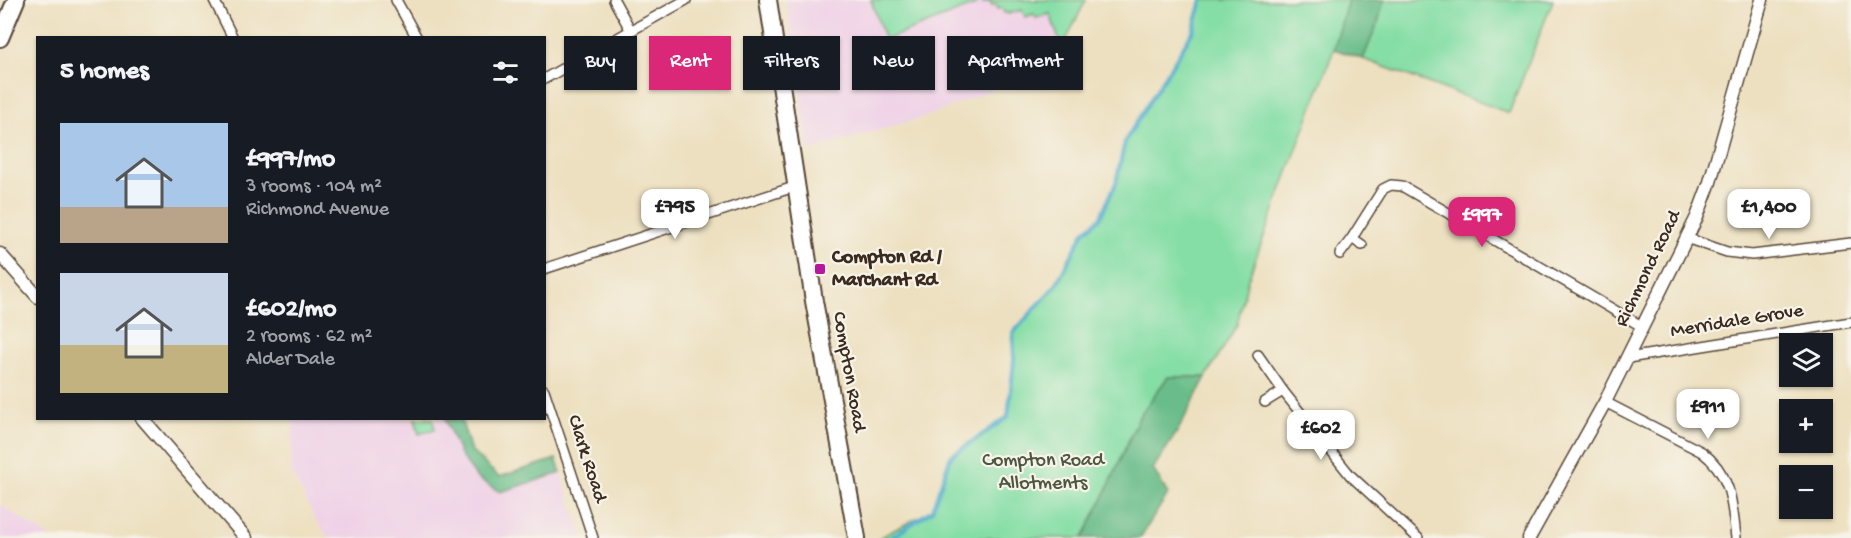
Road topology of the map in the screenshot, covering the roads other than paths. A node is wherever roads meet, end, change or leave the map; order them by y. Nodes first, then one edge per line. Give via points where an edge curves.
1 (16, 0) edge
2 (214, 0) edge
3 (396, 0) edge
4 (614, 0) edge
5 (686, 0) edge
6 (768, 0) edge
7 (1762, 0) edge
8 (631, 31) junction
9 (232, 36) edge
10 (416, 36) edge
11 (0, 38) edge
12 (546, 78) edge
13 (797, 186) junction
14 (1352, 238) junction
15 (1686, 238) junction
16 (1851, 243) edge
17 (1362, 245) dead end
18 (0, 254) edge
19 (1340, 254) dead end
20 (546, 268) edge
21 (36, 295) edge
22 (1851, 322) edge
23 (1643, 327) junction
24 (1258, 355) dead end
25 (1628, 358) junction
26 (1283, 391) junction
27 (546, 396) edge
28 (1265, 402) dead end
29 (1605, 402) junction
30 (144, 420) edge
31 (246, 538) edge
32 (593, 538) edge
33 (856, 538) edge
34 (1418, 538) edge
35 (1529, 538) edge
36 (1735, 538) edge

1 - 11 highway
2 - 9 street
3 - 10 street
4 - 8 street
5 - 8 street
6 - 13 highway, Compton Road
7 - 15 street, Richmond Road via 1710,182
8 - 12 street
13 - 20 street
13 - 33 highway, Compton Road
14 - 17 street
14 - 19 street
14 - 23 street via 1383,189 1402,186
15 - 16 street via 1727,252 1752,255
15 - 23 street, Richmond Road
18 - 21 street
22 - 25 street, Merridale Grove
23 - 25 street, Richmond Road
24 - 26 street
25 - 29 street, Richmond Road
26 - 28 street
26 - 34 street via 1350,474
27 - 32 street, Clark Road
29 - 35 street, Richmond Road
29 - 36 street via 1714,462 1730,492
30 - 31 street

